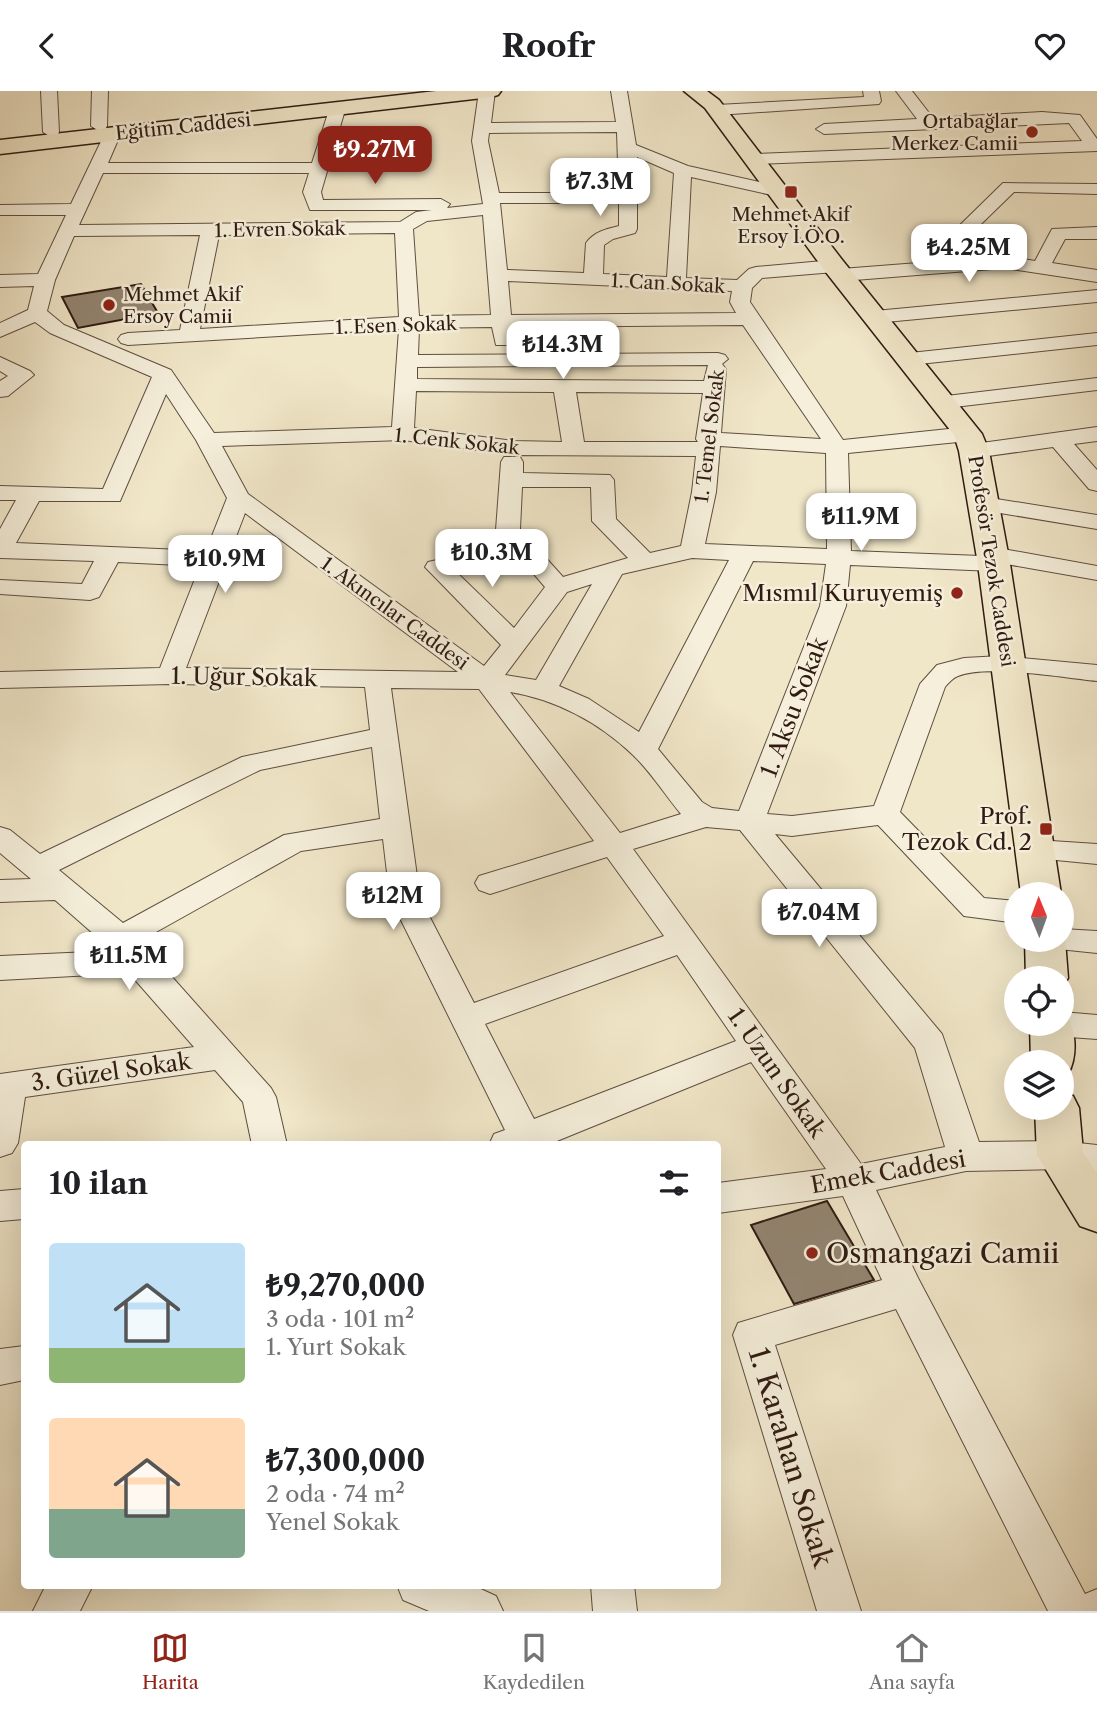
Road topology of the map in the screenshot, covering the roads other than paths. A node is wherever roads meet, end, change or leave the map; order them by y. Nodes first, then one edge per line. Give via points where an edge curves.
1 (50, 91) edge
2 (100, 91) edge
3 (406, 91) edge
4 (489, 91) edge
5 (619, 91) edge
6 (681, 91) edge
7 (871, 91) edge
8 (904, 91) edge
9 (712, 97) edge
10 (1034, 100) dead end
11 (808, 105) junction
12 (337, 110) junction
13 (1042, 117) junction
14 (928, 123) junction
15 (625, 127) junction
16 (481, 128) junction
17 (824, 129) junction
18 (106, 130) junction
19 (51, 132) junction
20 (0, 138) edge
21 (0, 147) edge
22 (1091, 147) edge
23 (628, 148) junction
24 (840, 156) junction
25 (753, 159) junction
26 (1097, 166) edge
27 (97, 168) junction
28 (319, 168) junction
29 (684, 170) junction
30 (1097, 189) edge
31 (776, 191) junction
32 (628, 198) junction
33 (491, 203) junction
34 (316, 206) junction
35 (78, 209) junction
36 (0, 210) edge
37 (404, 227) junction
38 (313, 228) junction
39 (211, 229) junction
40 (68, 231) junction
41 (1097, 233) edge
42 (1005, 262) junction
43 (981, 263) junction
44 (1042, 265) junction
45 (838, 271) junction
46 (496, 275) junction
47 (1097, 276) edge
48 (593, 279) junction
49 (45, 280) junction
50 (0, 281) edge
51 (676, 283) junction
52 (742, 286) junction
53 (1097, 296) edge
54 (1042, 300) junction
55 (37, 313) junction
56 (875, 317) junction
57 (749, 319) junction
58 (713, 320) junction
59 (501, 322) junction
60 (409, 323) junction
61 (0, 331) edge
62 (189, 335) junction
63 (128, 338) dead end
64 (1089, 340) edge
65 (1097, 357) edge
66 (718, 359) junction
67 (910, 359) junction
68 (504, 360) junction
69 (408, 361) junction
70 (0, 363) edge
71 (164, 374) junction
72 (1097, 384) edge
73 (406, 386) junction
74 (564, 386) junction
75 (713, 387) junction
76 (0, 391) edge
77 (946, 402) junction
78 (403, 433) junction
79 (1097, 434) edge
80 (1058, 439) junction
81 (207, 440) junction
82 (971, 442) junction
83 (707, 444) junction
84 (837, 447) junction
85 (513, 448) junction
86 (574, 448) junction
87 (511, 480) junction
88 (1097, 484) edge
89 (0, 493) edge
90 (31, 494) junction
91 (239, 498) junction
92 (984, 504) junction
93 (1097, 522) edge
94 (0, 551) edge
95 (692, 551) junction
96 (745, 553) junction
97 (109, 555) junction
98 (839, 557) junction
99 (214, 559) junction
100 (993, 559) junction
101 (645, 562) junction
102 (437, 567) dead end
103 (613, 569) junction
104 (1097, 573) edge
105 (0, 587) edge
106 (558, 587) junction
107 (515, 644) junction
108 (1009, 666) junction
109 (1097, 673) edge
110 (170, 676) junction
111 (377, 679) junction
112 (0, 680) edge
113 (487, 681) junction
114 (544, 689) junction
115 (384, 736) junction
116 (644, 750) junction
117 (885, 814) junction
118 (705, 817) junction
119 (749, 822) junction
120 (395, 827) junction
121 (0, 837) edge
122 (613, 845) junction
123 (1036, 850) junction
124 (1097, 854) edge
125 (48, 879) junction
126 (1040, 882) edge
127 (491, 883) dead end
128 (0, 891) edge
129 (1004, 911) edge
130 (684, 941) junction
131 (1074, 941) edge
132 (1097, 942) edge
133 (129, 949) junction
134 (0, 968) edge
135 (467, 1018) junction
136 (1074, 1025) edge
137 (1097, 1027) edge
138 (758, 1046) junction
139 (221, 1056) junction
140 (5, 1086) edge
141 (1062, 1120) edge
142 (269, 1141) edge
143 (520, 1141) edge
144 (522, 1141) edge
145 (0, 1143) edge
146 (965, 1157) junction
147 (1079, 1157) edge
148 (853, 1180) junction
149 (721, 1198) edge
150 (21, 1204) edge
151 (0, 1206) edge
152 (1097, 1212) edge
153 (905, 1290) junction
154 (21, 1364) edge
155 (0, 1367) edge
156 (69, 1589) edge
157 (428, 1589) edge
158 (612, 1589) edge
159 (55, 1611) edge
160 (481, 1611) edge
161 (615, 1611) edge
162 (839, 1611) edge
163 (1071, 1611) edge

1 - 19 street
2 - 18 street
3 - 18 main road, Eğitim Caddesi
4 - 12 main road, Eğitim Caddesi
4 - 16 street
5 - 15 street
6 - 9 main road
7 - 11 street via 873,101
8 - 14 street
9 - 11 street
9 - 25 main road, Profesör Tezok Caddesi
10 - 13 street
11 - 17 street
12 - 18 main road, Eğitim Caddesi
12 - 28 street
13 - 14 street
13 - 22 street via 1074,118
14 - 17 street
15 - 16 street
15 - 23 street
16 - 33 street
17 - 24 street
18 - 19 main road, Eğitim Caddesi
18 - 21 main road, Eğitim Caddesi
18 - 27 street
19 - 20 main road, Eğitim Caddesi
22 - 24 street
22 - 26 street
23 - 29 street
23 - 32 street
24 - 25 street
25 - 31 main road, Profesör Tezok Caddesi
27 - 28 street
27 - 35 street
28 - 34 street via 312,191
29 - 31 street
29 - 51 street
30 - 43 street via 1009,187 967,227
31 - 45 main road, Profesör Tezok Caddesi
32 - 33 street
32 - 48 street via 628,229 595,243
33 - 34 street
33 - 37 street, 1. Evren Sokak via 422,216
33 - 46 street
34 - 38 street
35 - 36 street
35 - 40 street
37 - 38 street, 1. Evren Sokak
37 - 60 street
38 - 39 street, 1. Evren Sokak
39 - 40 street, 1. Evren Sokak
39 - 62 street
40 - 49 street
41 - 44 street via 1059,233
42 - 43 street, 1. Can Sokak
42 - 44 street, 1. Can Sokak
42 - 54 street
43 - 45 street, 1. Can Sokak
44 - 47 street, 1. Can Sokak
45 - 52 street, 1. Can Sokak via 756,273
45 - 56 main road, Profesör Tezok Caddesi
46 - 48 street, 1. Can Sokak
46 - 59 street
48 - 51 street, 1. Can Sokak
49 - 50 street
49 - 55 street
51 - 52 street, 1. Can Sokak
52 - 57 street via 740,302
53 - 54 street
54 - 56 street
54 - 64 street
55 - 61 street
55 - 71 street via 57,329
56 - 67 main road, Profesör Tezok Caddesi
57 - 58 street, 1. Esen Sokak
57 - 84 street
58 - 59 street, 1. Esen Sokak
58 - 66 street, 1. Temel Sokak
59 - 60 street, 1. Esen Sokak
59 - 68 street
60 - 62 street, 1. Esen Sokak
60 - 69 street
62 - 63 street, 1. Esen Sokak
64 - 65 street
64 - 67 street
66 - 68 street
66 - 75 street, 1. Temel Sokak
67 - 77 main road, Profesör Tezok Caddesi
68 - 69 street
69 - 73 street
70 - 76 street via 23,375
71 - 81 street, 1. Akıncılar Caddesi
71 - 90 street via 113,496
72 - 77 street
73 - 74 street
73 - 78 street
74 - 75 street
74 - 86 street
75 - 83 street, 1. Temel Sokak
77 - 82 main road, Profesör Tezok Caddesi
78 - 81 street, 1. Cenk Sokak
78 - 85 street, 1. Cenk Sokak
79 - 80 street, 1. Cenk Sokak
80 - 82 street, 1. Cenk Sokak
80 - 88 street
81 - 91 street, 1. Akıncılar Caddesi
82 - 84 street, 1. Cenk Sokak
82 - 92 main road, Profesör Tezok Caddesi
83 - 84 street, 1. Cenk Sokak
83 - 86 street, 1. Cenk Sokak
83 - 95 street, 1. Temel Sokak via 704,492
84 - 98 street, 1. Aksu Sokak
85 - 86 street, 1. Cenk Sokak
85 - 87 street
87 - 101 street via 602,480 604,521
87 - 106 street via 508,530
89 - 90 street
90 - 94 street
91 - 99 street
91 - 113 street, 1. Akıncılar Caddesi
92 - 93 street
92 - 100 main road, Profesör Tezok Caddesi
94 - 97 street
95 - 96 street
95 - 101 street
96 - 98 street
96 - 116 street
97 - 99 street
97 - 105 street via 90,592
98 - 100 street
98 - 119 street, 1. Aksu Sokak via 833,606
99 - 110 street
100 - 104 street
100 - 108 main road, Profesör Tezok Caddesi
101 - 103 street
102 - 107 street
103 - 106 street
103 - 114 street
106 - 107 street
107 - 113 street
108 - 109 street
108 - 117 street via 947,670 933,684
108 - 123 main road, Profesör Tezok Caddesi
110 - 111 street, 1. Uğur Sokak
110 - 112 street, 1. Uğur Sokak
111 - 113 street, 1. Uğur Sokak
111 - 115 street
113 - 114 street, 1. Akıncılar Caddesi
113 - 122 street, 1. Uzun Sokak
114 - 116 street, 1. Akıncılar Caddesi via 617,728
115 - 120 street
115 - 125 street via 252,763
116 - 118 street, 1. Akıncılar Caddesi via 692,809
117 - 119 street via 792,826
117 - 129 street via 975,908
118 - 119 street
118 - 122 street
119 - 146 street via 930,1044
120 - 133 street via 294,842
120 - 135 street via 405,898
121 - 125 street
122 - 127 street
122 - 130 street, 1. Uzun Sokak
123 - 124 street
123 - 126 main road, Profesör Tezok Caddesi
125 - 128 street
125 - 133 street
130 - 135 street
130 - 138 street, 1. Uzun Sokak
131 - 132 street
133 - 134 street
133 - 139 street
135 - 143 street
136 - 137 street
138 - 144 street
138 - 148 street, 1. Uzun Sokak
139 - 140 street, 3. Güzel Sokak
139 - 142 street via 259,1097
140 - 145 street
141 - 147 main road
146 - 147 street, Emek Caddesi
146 - 148 street, Emek Caddesi
147 - 152 main road
148 - 149 street, Emek Caddesi
148 - 153 street, 1. Uzun Sokak
150 - 151 street
153 - 162 street, 1. Karahan Sokak via 752,1335
153 - 163 street, 1. Uzun Sokak
154 - 155 street
156 - 159 street
157 - 160 street
158 - 161 street

